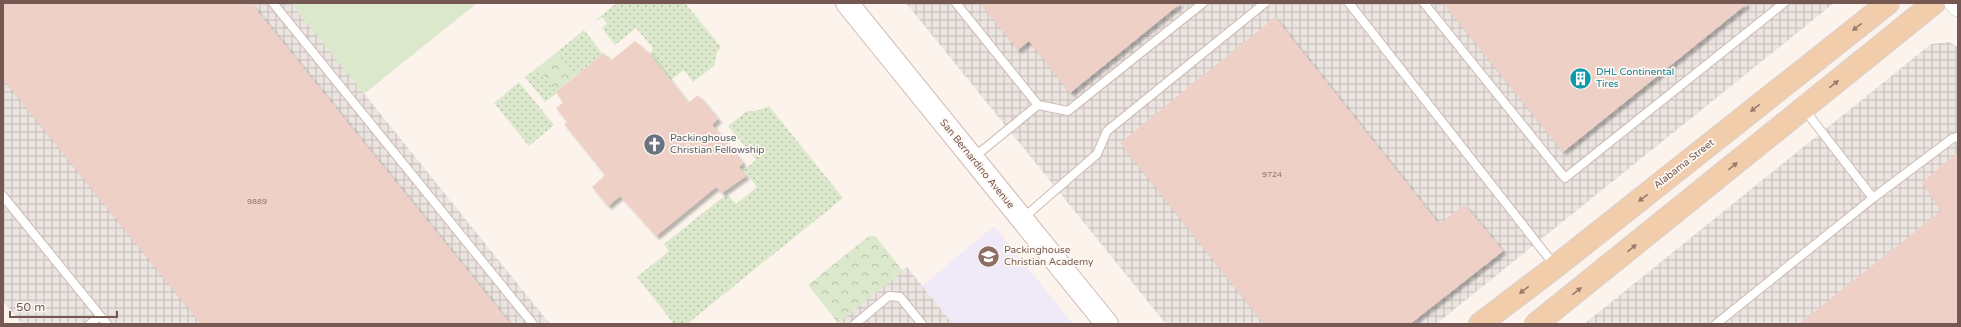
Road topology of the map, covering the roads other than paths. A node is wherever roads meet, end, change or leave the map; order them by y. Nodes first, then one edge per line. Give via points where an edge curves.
1 (273, 3) edge
2 (846, 3) edge
3 (956, 3) edge
4 (1203, 3) edge
5 (1265, 3) edge
6 (1349, 3) edge
7 (1424, 3) edge
8 (1784, 3) edge
9 (1888, 3) edge
10 (1934, 3) edge
11 (1954, 3) edge
12 (1958, 7) edge
13 (1038, 105) junction
14 (1804, 109) junction
15 (1958, 137) edge
16 (972, 159) junction
17 (3, 196) edge
18 (1873, 198) junction
19 (1021, 220) junction
20 (1555, 267) junction
21 (100, 316) junction
22 (90, 324) edge
23 (107, 324) edge
24 (533, 324) edge
25 (855, 324) edge
26 (922, 324) edge
27 (1107, 324) edge
28 (1480, 324) edge
29 (1536, 324) edge
30 (1716, 324) edge

1 - 24 lane
2 - 16 main road, San Bernardino Avenue
3 - 13 lane
4 - 13 lane via 1068,111
5 - 19 lane via 1107,131 1096,154
6 - 20 lane
7 - 8 lane via 1565,178
9 -> 20 main road, Alabama Street
14 -> 10 main road
11 - 12 street
13 - 16 lane
14 - 18 lane
29 -> 14 main road
15 - 18 lane via 1952,138
16 - 19 main road, San Bernardino Avenue
17 - 21 lane
18 - 30 lane
19 - 27 main road, San Bernardino Avenue
20 -> 28 main road, Alabama Street
21 - 22 lane
21 - 23 lane
25 - 26 lane via 889,296 900,297

